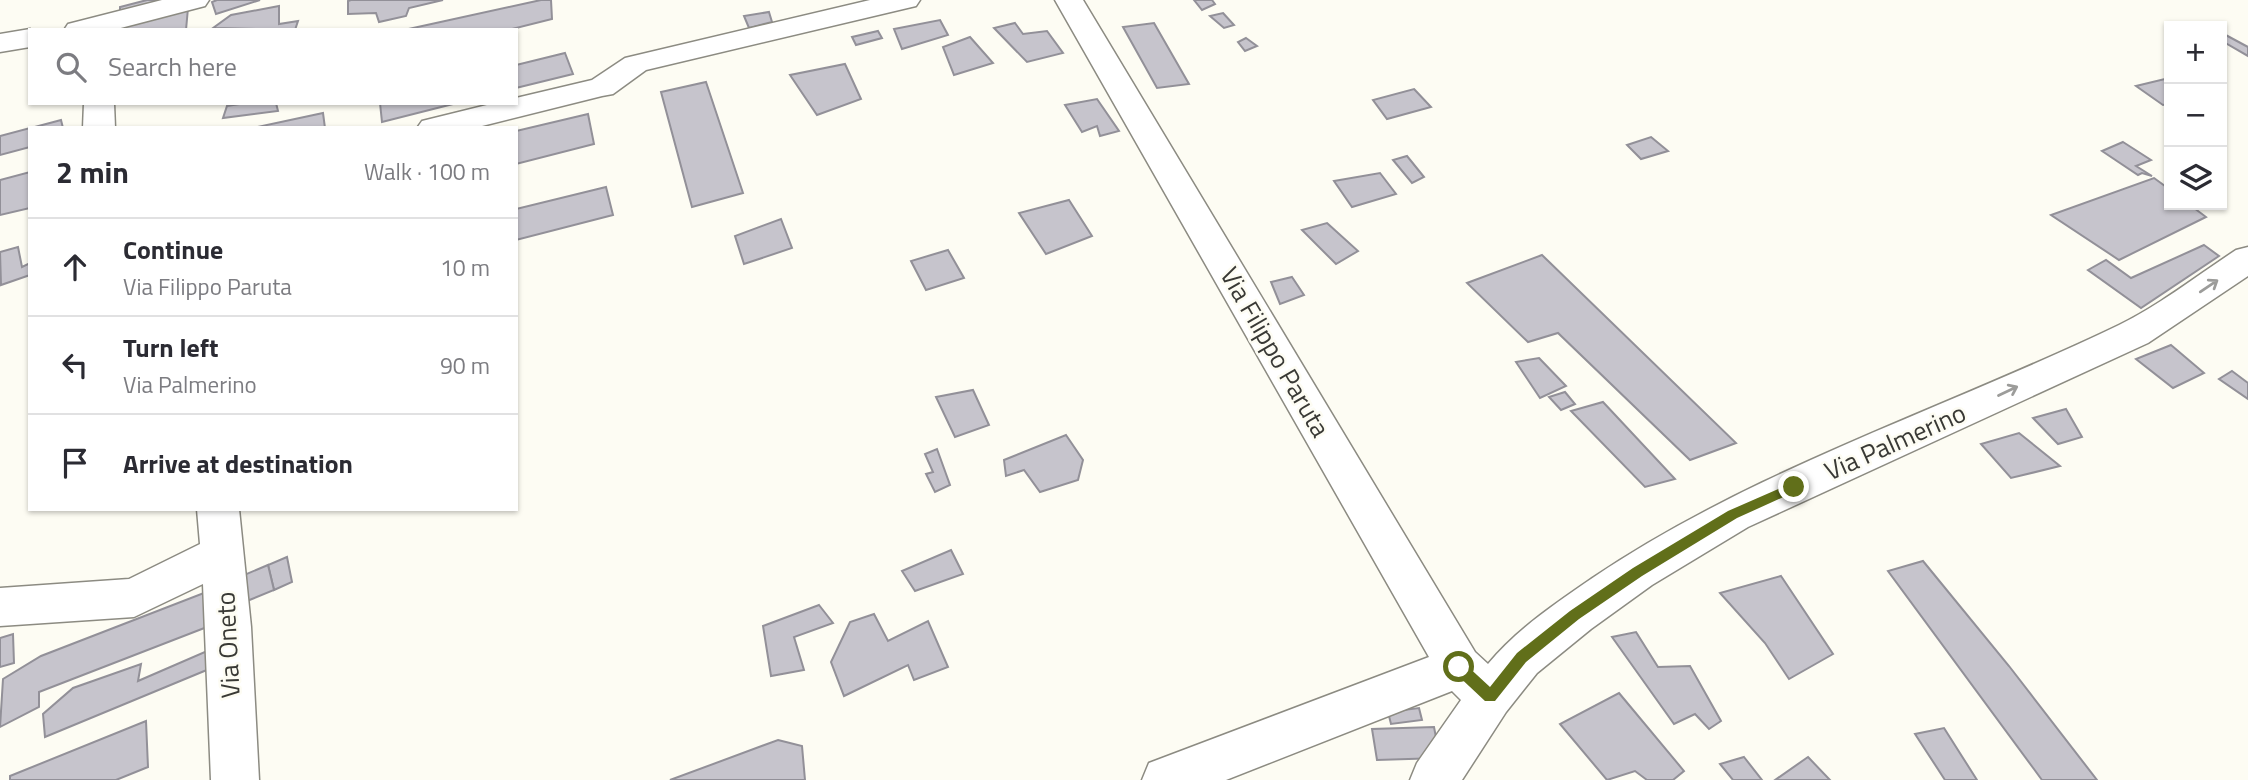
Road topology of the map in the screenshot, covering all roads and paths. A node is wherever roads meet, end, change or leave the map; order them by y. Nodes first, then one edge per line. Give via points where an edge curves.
1 (195, 0) edge
2 (906, 0) edge
3 (1069, 0) edge
4 (96, 28) edge
5 (28, 38) edge
6 (0, 43) edge
7 (99, 105) edge
8 (99, 126) edge
9 (441, 126) edge
10 (2248, 259) edge
11 (218, 511) edge
12 (222, 554) junction
13 (0, 607) edge
14 (1475, 682) junction
15 (235, 780) edge
16 (1166, 780) edge
17 (1434, 780) edge

1 - 4 street
2 - 9 street via 636,64 602,87
3 - 14 street, Via Filippo Paruta
5 - 6 street
7 - 8 street
14 -> 10 street, Via Palmerino via 1521,657 1637,572 1733,515 2134,332
11 - 12 street, Via Oneto
12 - 13 street via 134,598
12 - 15 street, Via Oneto
14 - 16 street
14 - 17 street, Via Palmerino

